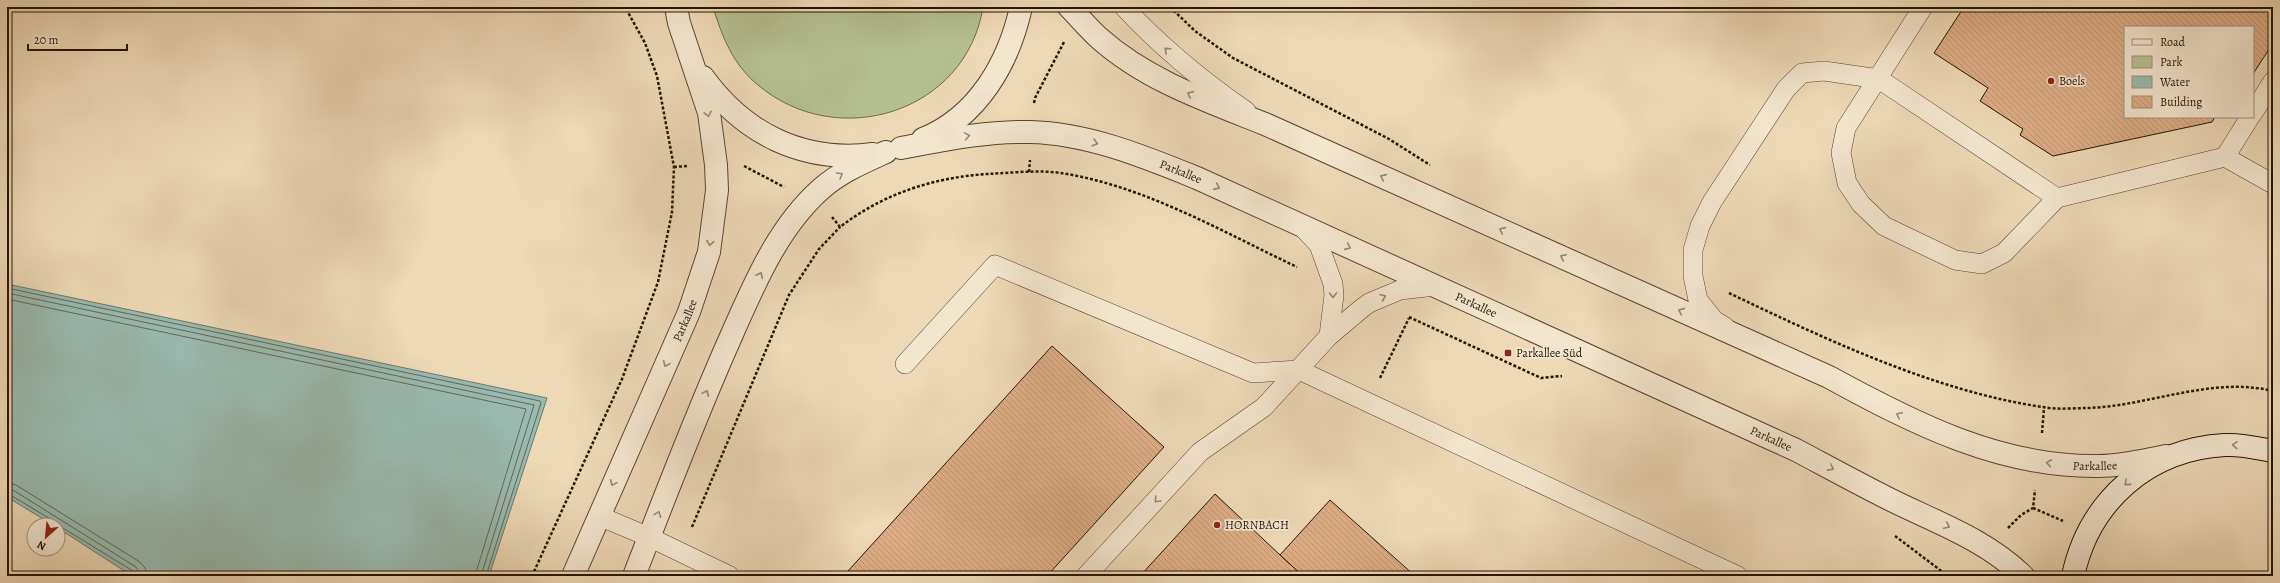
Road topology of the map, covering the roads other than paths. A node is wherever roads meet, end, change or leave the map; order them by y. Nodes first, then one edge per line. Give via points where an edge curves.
1 (676, 7) edge
2 (1021, 7) edge
3 (1124, 7) edge
4 (1923, 7) edge
5 (1076, 14) edge
6 (688, 50) junction
7 (1879, 79) junction
8 (2273, 81) edge
9 (2254, 111) edge
10 (2249, 118) edge
11 (1265, 124) junction
12 (894, 150) junction
13 (2225, 157) junction
14 (2273, 184) edge
15 (2057, 198) junction
16 (1300, 225) junction
17 (1435, 286) junction
18 (1330, 336) junction
19 (1738, 336) junction
20 (906, 364) dead end
21 (1299, 370) junction
22 (2273, 451) edge
23 (2172, 455) junction
24 (599, 516) junction
25 (649, 537) junction
26 (573, 576) edge
27 (634, 576) edge
28 (730, 576) edge
29 (1086, 576) edge
30 (1738, 576) edge
31 (2023, 576) edge
32 (2073, 576) edge

1 - 6 street, Parkallee
2 - 12 street, Parkallee via 1013,39 1000,69 981,96 958,118 936,132
11 -> 3 lane via 1183,65 1148,34
4 - 7 lane
11 -> 5 street, Parkallee via 1171,85 1119,53
6 - 12 street, Parkallee via 700,74 716,95 735,114 769,136 806,151 833,156 860,156
6 -> 24 street, Parkallee via 709,113 717,190 713,226 701,281 689,312
7 - 15 lane
7 - 15 lane via 1846,128 1841,153 1847,183 1861,204 1884,226 1955,260 1982,264 2004,253
7 - 19 lane via 1824,71 1802,73 1786,89 1712,202 1700,226 1693,250 1693,276 1698,300 1714,320
8 - 9 lane
10 - 13 lane
19 -> 11 street, Parkallee
12 -> 16 street, Parkallee via 983,134 1032,132 1079,138 1150,159
25 -> 12 street, Parkallee via 704,396 747,301 780,238 809,200 836,177
13 - 14 lane
13 - 15 lane
16 -> 17 street, Parkallee
16 -> 18 lane via 1320,245 1333,284
18 -> 17 lane via 1369,303 1400,290
17 -> 31 street, Parkallee via 1796,450 1891,500 1966,535 1993,551
18 - 21 lane
23 -> 19 street, Parkallee via 2100,466 2039,462 1991,450 1934,431 1829,377
20 - 21 lane via 995,265 1253,373
21 -> 29 lane via 1264,407 1200,452
21 - 30 lane
22 -> 23 street via 2226,445 2197,448
23 -> 32 street via 2144,469 2099,511 2087,533
24 - 25 lane
24 - 26 street, Parkallee
25 - 27 street, Parkallee
25 - 28 lane

